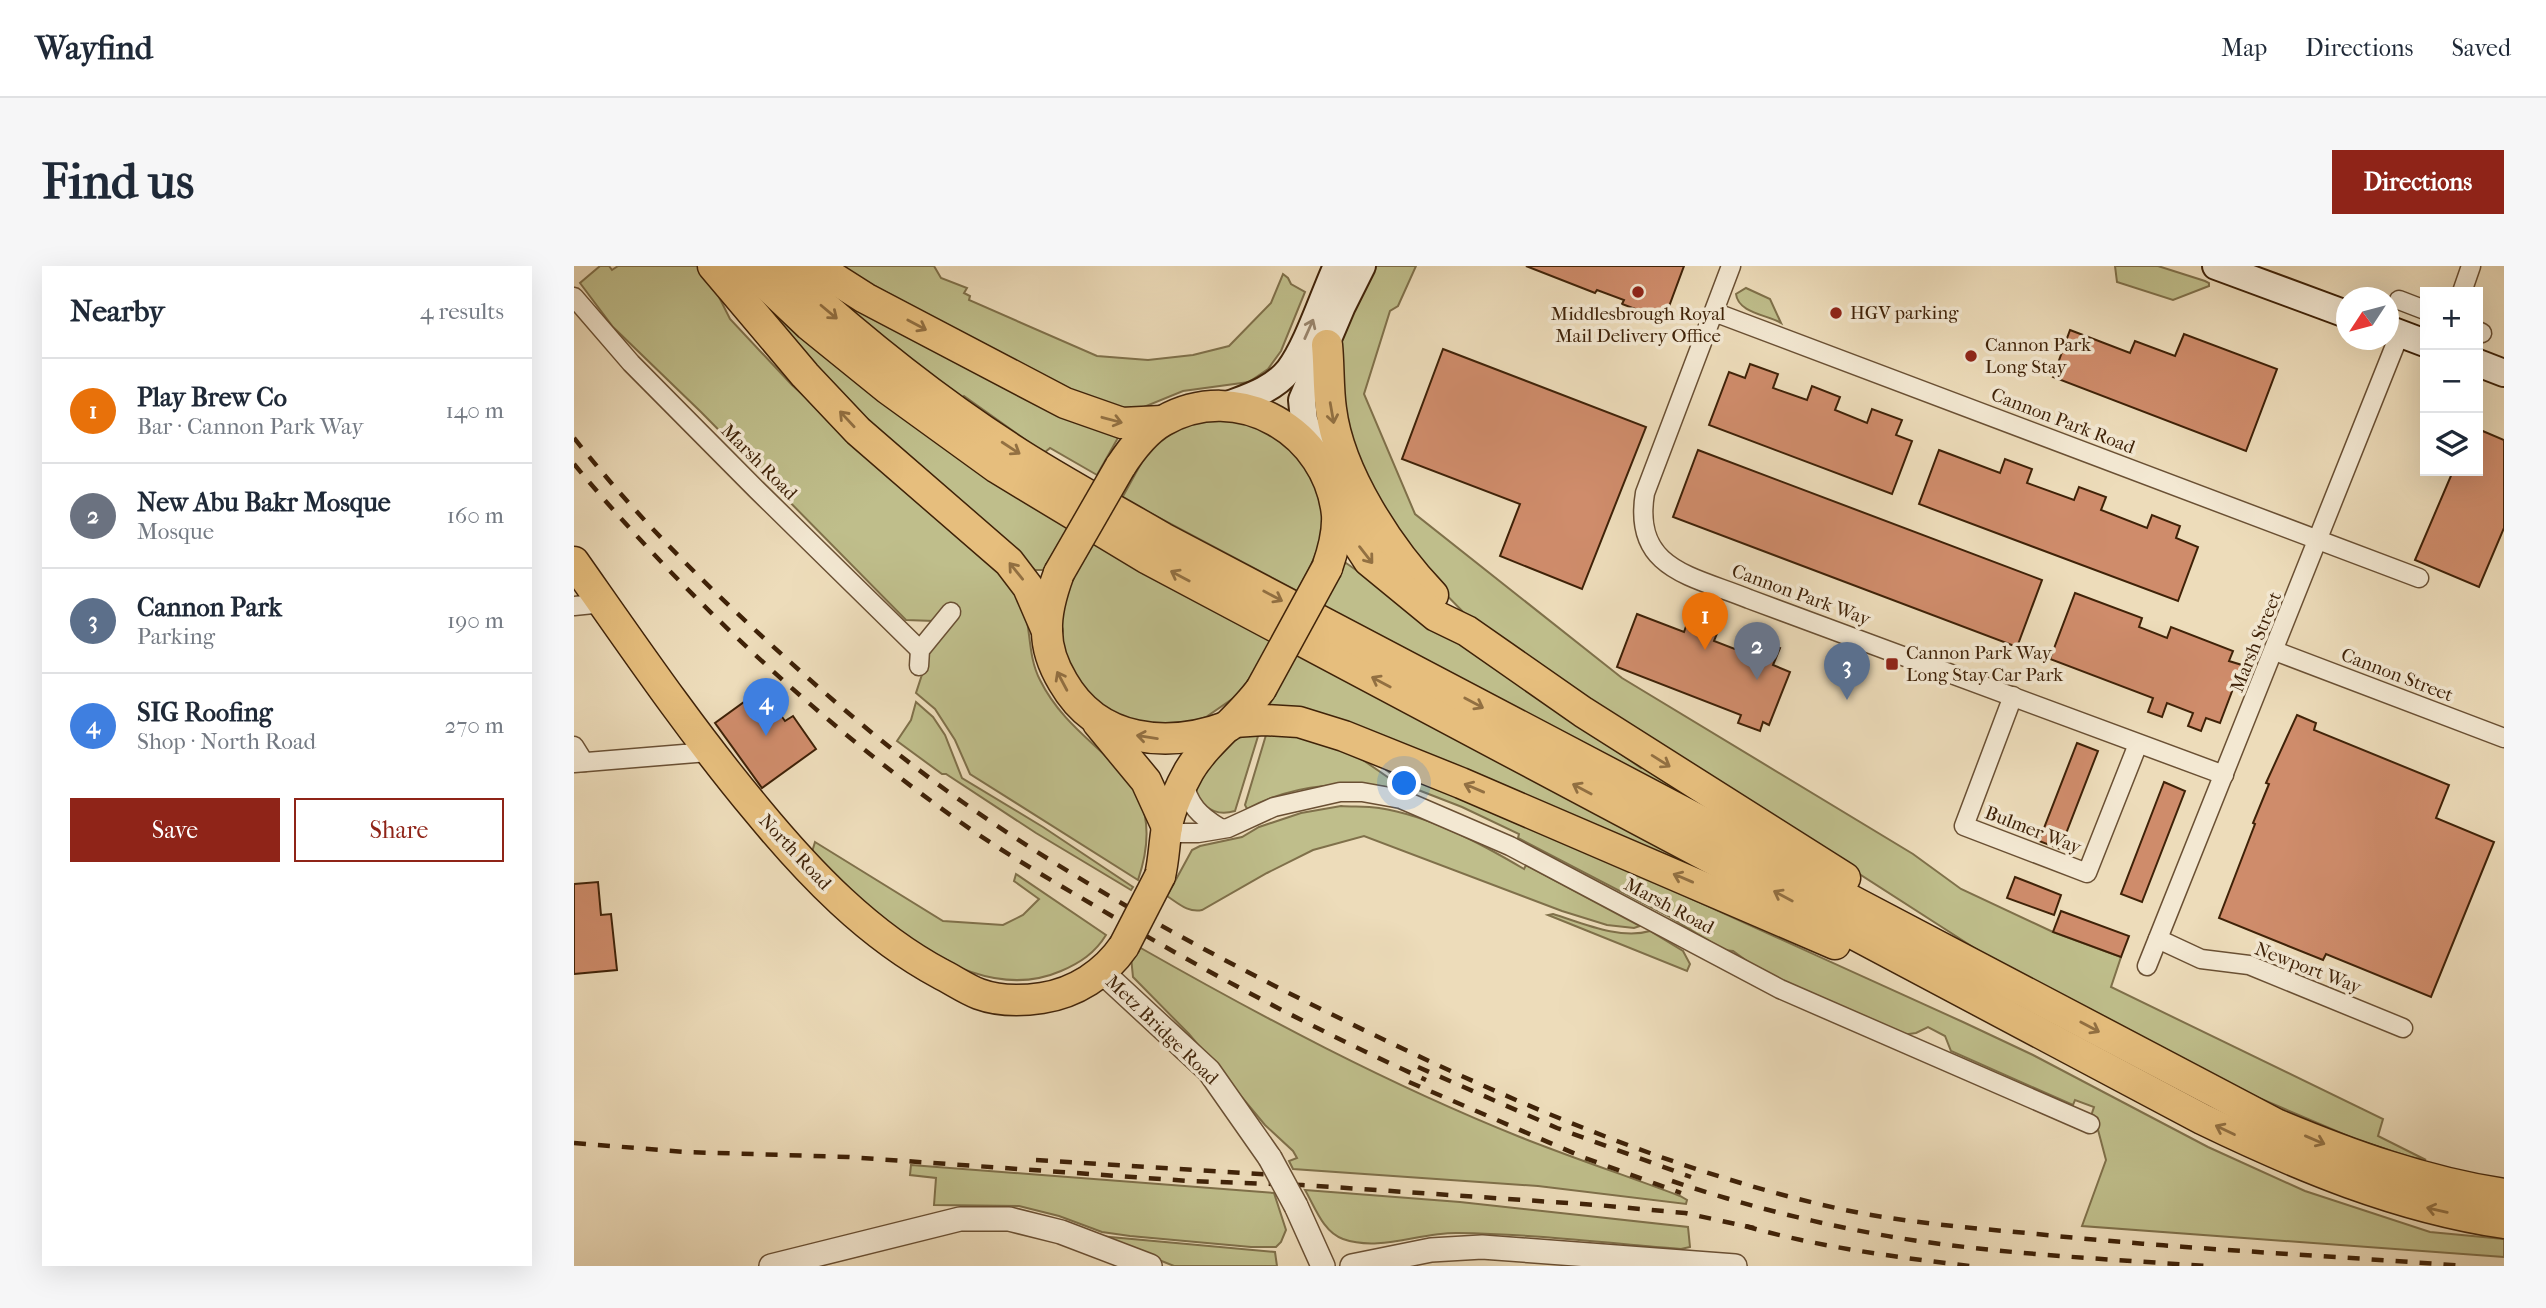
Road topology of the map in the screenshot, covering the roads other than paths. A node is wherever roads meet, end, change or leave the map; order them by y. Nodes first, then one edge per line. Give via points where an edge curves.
1 (713, 266) edge
2 (747, 266) edge
3 (779, 266) edge
4 (816, 266) edge
5 (1337, 266) edge
6 (1362, 266) edge
7 (1731, 266) edge
8 (2216, 266) edge
9 (2472, 266) edge
10 (2464, 287) edge
11 (574, 297) edge
12 (2399, 300) dead end
13 (2420, 308) edge
14 (2336, 310) edge
15 (1714, 312) junction
16 (2399, 333) edge
17 (2420, 341) edge
18 (1327, 345) junction
19 (2388, 350) edge
20 (2483, 365) edge
21 (2504, 373) edge
22 (1228, 405) junction
23 (1162, 421) junction
24 (1318, 461) junction
25 (1334, 496) junction
26 (2319, 540) junction
27 (574, 562) edge
28 (2419, 578) dead end
29 (588, 604) edge
30 (951, 612) dead end
31 (1046, 631) junction
32 (1468, 631) junction
33 (2275, 651) junction
34 (2013, 696) junction
35 (1096, 720) junction
36 (1231, 724) junction
37 (2504, 738) edge
38 (2138, 744) junction
39 (574, 746) edge
40 (708, 752) junction
41 (579, 762) edge
42 (2224, 775) junction
43 (1184, 781) junction
44 (1220, 828) junction
45 (1167, 830) junction
46 (2158, 939) junction
47 (2147, 966) dead end
48 (1101, 971) junction
49 (2029, 995) junction
50 (2016, 1021) junction
51 (2403, 1028) dead end
52 (2090, 1124) dead end
53 (2504, 1194) edge
54 (2504, 1223) edge
55 (771, 1266) edge
56 (1150, 1266) edge
57 (1323, 1266) edge
58 (1352, 1266) edge
59 (1735, 1266) edge

31 -> 1 main road via 1028,587 1009,562 858,431
50 -> 2 main road via 1146,558 997,468 888,389
3 -> 49 main road via 896,367 1010,448 1139,524
4 -> 23 main road via 865,298 1065,403 1122,423
22 -> 5 main road via 1253,396 1288,371
6 - 18 main road
7 - 15 street, Cannon Park Way
8 - 14 main road
9 - 10 street
11 - 30 street, Marsh Road via 919,658
12 - 13 street
15 - 26 street, Cannon Park Road
15 - 34 street, Cannon Park Way via 1645,493 1642,520 1649,545 1686,575
16 - 17 main road
18 - 24 main road via 1302,400
18 -> 32 main road via 1331,410 1340,446 1366,504 1416,577
19 - 26 street, Marsh Street
20 - 21 main road
22 - 23 main road via 1196,407
22 - 24 main road via 1269,416 1305,442
23 - 31 main road, bridge via 1137,443 1120,467 1059,573
24 - 25 main road
25 -> 32 main road via 1369,561 1436,616
25 - 36 main road, North Road, bridge via 1336,534 1327,568 1261,689
26 - 28 street, Cannon Park Road
26 - 33 street, Marsh Street
27 - 29 main road, North Road
29 - 40 main road, North Road
35 -> 31 main road via 1059,676
32 -> 49 main road via 1583,712
33 - 37 street, Cannon Street
33 - 42 street, Marsh Street
34 - 38 street, Cannon Park Way
34 - 38 street, Bulmer Way via 1964,826 2087,873
36 -> 35 main road via 1201,735 1161,740 1131,735
35 - 45 main road via 1146,781
36 - 43 main road, North Road
50 -> 36 main road via 1376,748 1299,722
38 - 42 street, Cannon Park Way
39 - 41 street
40 - 41 street
40 - 48 main road, North Road via 793,853 845,905 909,957 979,994 1022,1001 1061,995
42 - 46 street, Marsh Street
43 - 44 street via 1192,806
43 - 45 main road, North Road
44 - 45 street, Marsh Road via 1198,833
44 - 52 street, Marsh Road via 1273,807 1339,792 1401,799 1531,856 1780,989
45 - 48 main road, North Road, bridge via 1160,876 1124,946
46 - 47 street, Marsh Street
46 - 51 street, Newport Way via 2201,959 2249,965
48 - 57 street, Metz Bridge Road, bridge via 1209,1071 1270,1158
49 -> 53 main road via 2276,1124 2330,1147 2423,1177
54 -> 50 main road via 2428,1208 2319,1173 2202,1119
55 - 56 street via 960,1219 1009,1219 1061,1232
58 - 59 street via 1430,1250 1482,1247

